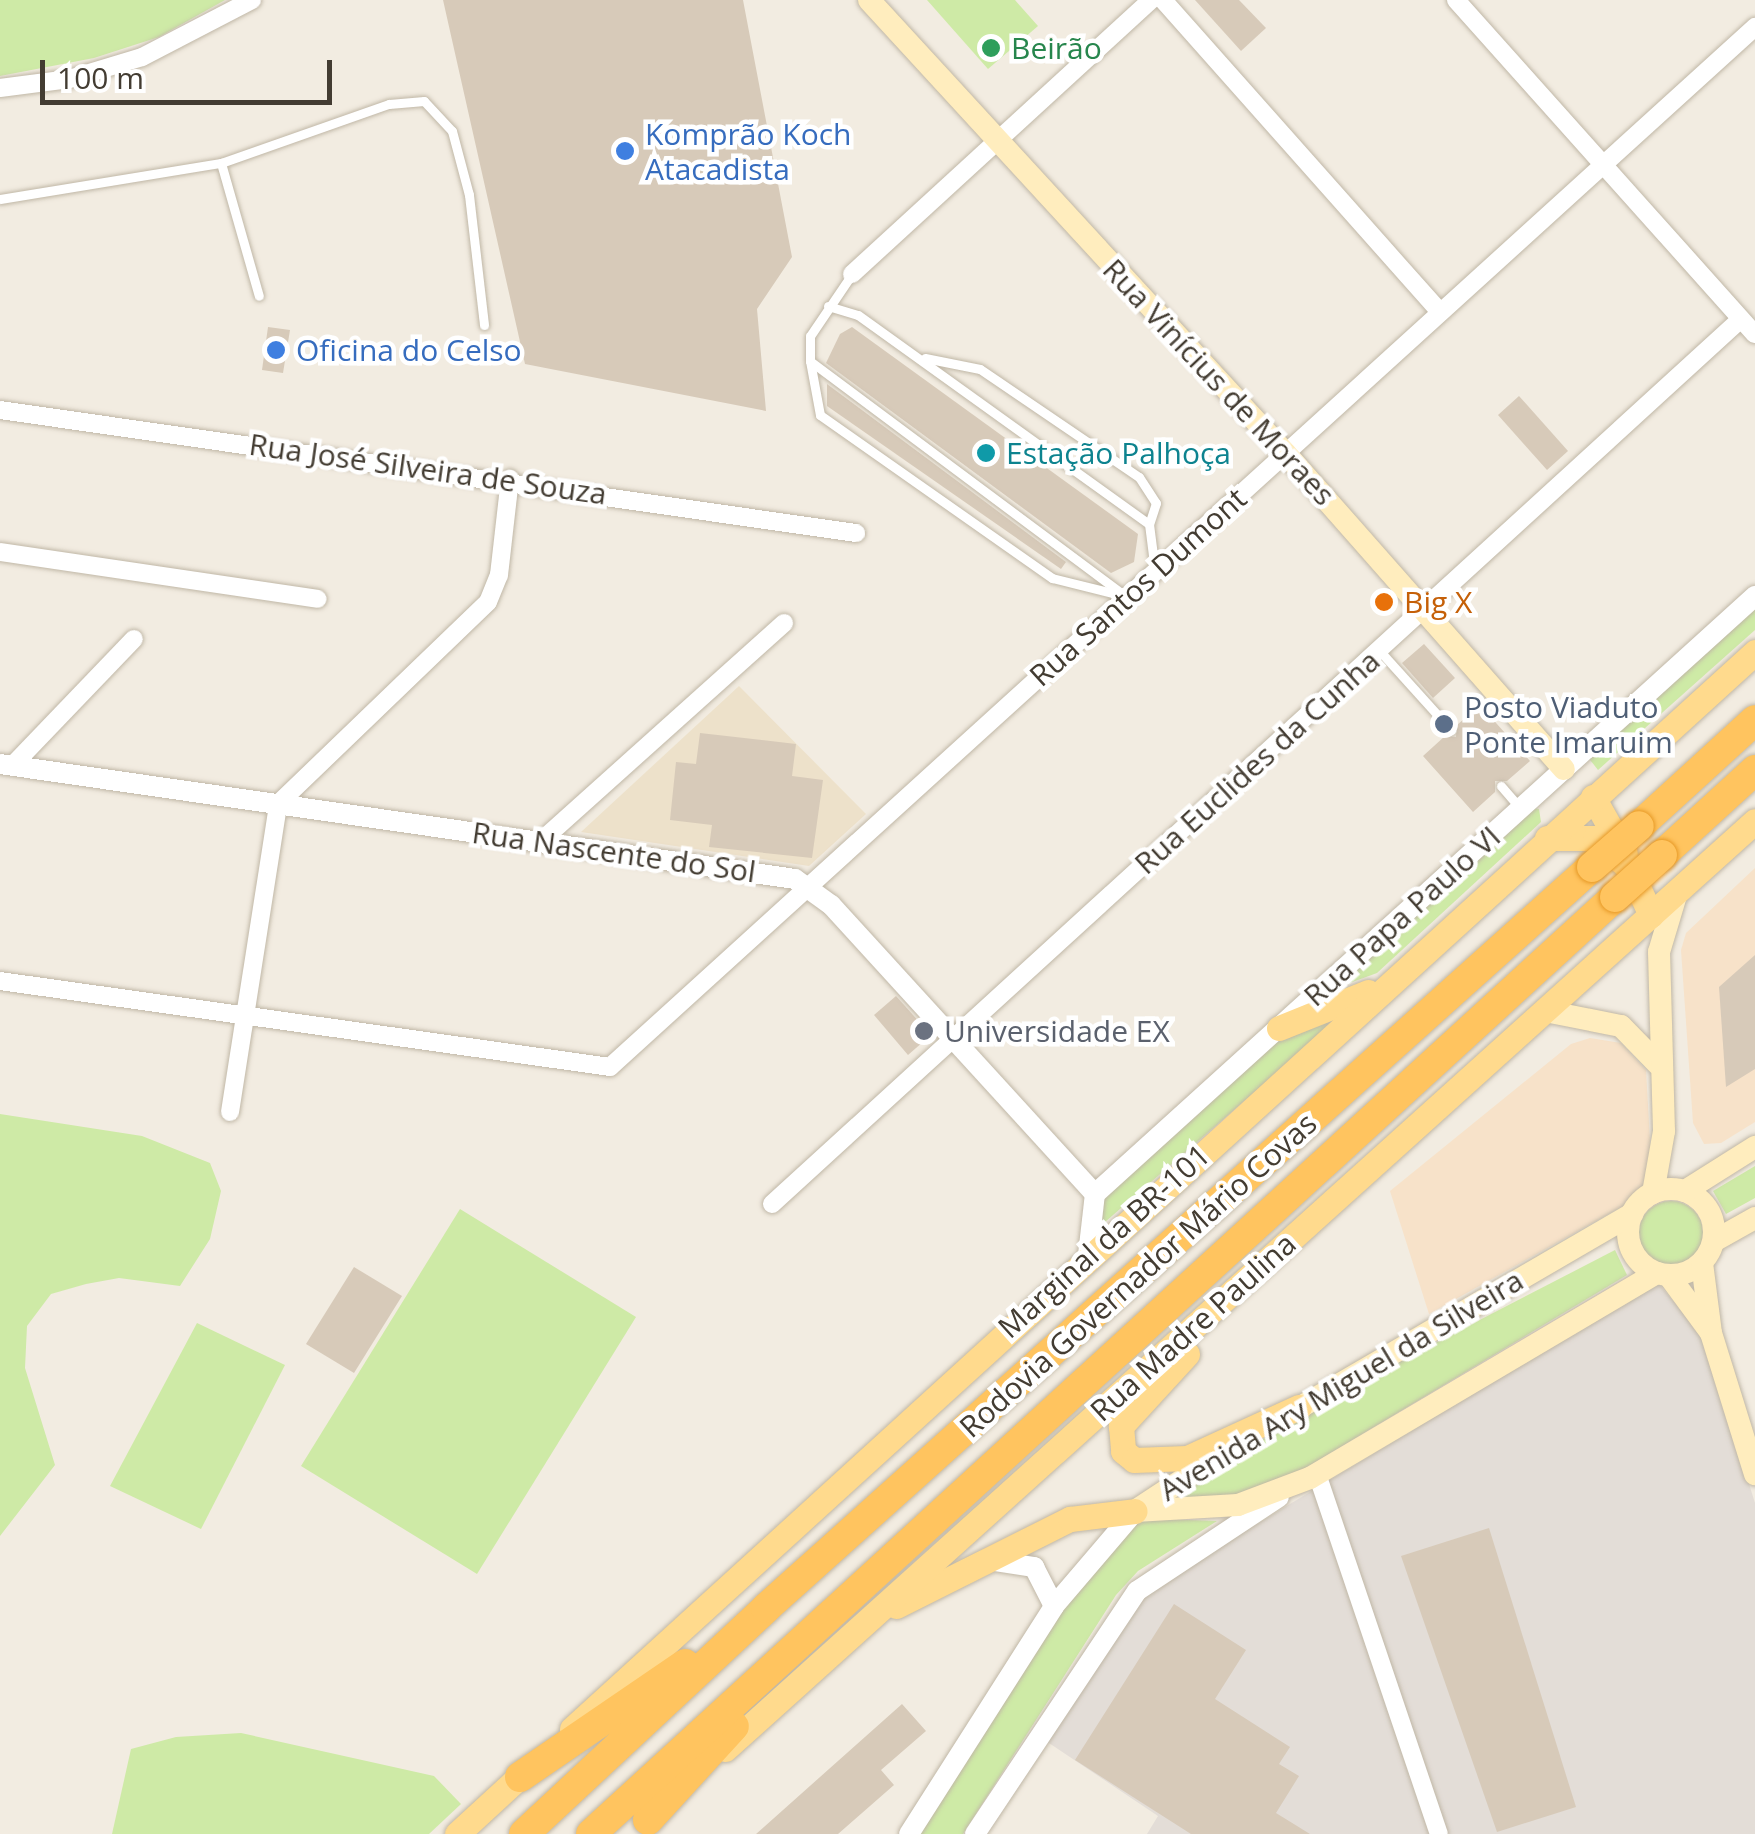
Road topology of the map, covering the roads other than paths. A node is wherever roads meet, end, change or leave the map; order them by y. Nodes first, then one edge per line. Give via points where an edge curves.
1 (252, 0) edge
2 (869, 0) edge
3 (1151, 0) edge
4 (1163, 0) edge
5 (1463, 3) edge
6 (1755, 26) edge
7 (0, 88) edge
8 (996, 142) junction
9 (221, 163) junction
10 (1603, 164) junction
11 (0, 199) edge
12 (852, 274) joint
13 (259, 296) dead end
14 (828, 306) junction
15 (1440, 312) junction
16 (1741, 318) junction
17 (484, 325) dead end
18 (1755, 334) edge
19 (922, 358) junction
20 (810, 361) junction
21 (0, 410) edge
22 (1286, 454) junction
23 (510, 479) junction
24 (1149, 524) junction
25 (856, 533) dead end
26 (0, 552) edge
27 (1155, 572) junction
28 (1755, 596) edge
29 (1127, 597) junction
30 (318, 599) dead end
31 (1425, 610) junction
32 (784, 624) dead end
33 (134, 640) dead end
34 (1379, 650) junction
35 (1755, 652) edge
36 (1755, 720) edge
37 (1452, 730) dead end
38 (6, 765) edge
39 (1564, 770) junction
40 (1755, 770) edge
41 (1502, 786) dead end
42 (1593, 797) junction
43 (278, 804) junction
44 (1521, 808) junction
45 (1755, 821) edge
46 (1548, 838) junction
47 (540, 842) junction
48 (808, 887) junction
49 (1677, 892) junction
50 (1651, 916) junction
51 (0, 981) edge
52 (1386, 984) junction
53 (1545, 1011) junction
54 (244, 1015) junction
55 (1279, 1028) junction
56 (954, 1038) junction
57 (1658, 1064) junction
58 (230, 1112) dead end
59 (1664, 1131) junction
60 (1755, 1148) edge
61 (1682, 1190) junction
62 (1653, 1193) junction
63 (1095, 1194) junction
64 (772, 1204) dead end
65 (1632, 1214) junction
66 (1755, 1218) edge
67 (1714, 1241) junction
68 (1088, 1255) junction
69 (1702, 1263) junction
70 (1663, 1275) junction
71 (1242, 1284) junction
72 (1711, 1333) junction
73 (1299, 1408) junction
74 (1755, 1474) edge
75 (1313, 1476) junction
76 (1135, 1511) junction
77 (982, 1560) junction
78 (1054, 1606) junction
79 (766, 1608) junction
80 (825, 1618) junction
81 (860, 1625) junction
82 (520, 1776) junction
83 (640, 1827) edge
84 (457, 1834) edge
85 (524, 1834) edge
86 (591, 1834) edge
87 (909, 1834) edge
88 (975, 1834) edge
89 (1439, 1834) edge

1 - 7 street via 142,57 69,79
2 - 8 main road, Rua Vinícius de Moraes
3 - 8 street
4 - 15 street
5 - 10 street
6 - 10 street, Rua Santos Dumont
8 - 12 street
8 - 22 main road, Rua Vinícius de Moraes
9 - 11 lane
9 - 13 lane
9 - 17 lane via 389,104 424,101 452,131 469,195
10 - 15 street, Rua Santos Dumont
10 - 16 street
12 - 14 lane
14 - 19 lane via 858,315
14 - 20 lane via 810,336
15 - 22 street, Rua Santos Dumont
16 - 18 street
16 - 31 street, Rua Euclides da Cunha
19 - 24 lane
19 - 24 lane via 980,369 1139,478 1156,503
20 - 29 lane
20 - 29 lane via 820,414 1052,578
21 - 23 street, Rua José Silveira de Souza
22 - 27 street, Rua Santos Dumont
22 - 31 main road, Rua Vinícius de Moraes
23 - 25 street, Rua José Silveira de Souza
23 - 43 street via 499,576 488,602
24 - 27 lane
26 - 30 street
27 - 29 street, Rua Santos Dumont
28 - 39 street, Rua Papa Paulo VI
29 - 48 street, Rua Santos Dumont
31 - 34 street, Rua Euclides da Cunha
31 - 39 main road, Rua Vinícius de Moraes
32 - 47 street
33 - 38 street
34 - 37 lane
34 - 56 street, Rua Euclides da Cunha
35 - 42 main road, Marginal da BR-101
36 - 79 highway, Rodovia Governador Mário Covas, bridge
38 - 43 street, Rua Nascente do Sol
39 - 44 street, Rua Papa Paulo VI
40 - 80 highway, Rodovia Governador Mário Covas, bridge
41 - 44 lane
42 - 46 main road, Marginal da BR-101
42 - 49 main road via 1633,865
43 - 47 street, Rua Nascente do Sol
43 - 54 street
44 - 55 street, Rua Papa Paulo VI
45 - 49 main road, Rua Madre Paulina
46 - 50 main road via 1594,838 1629,868
46 - 52 main road, Marginal da BR-101
47 - 48 street, Rua Nascente do Sol via 772,873
48 - 54 street, Rua Santos Dumont via 610,1067
48 - 56 street, Rua Nascente do Sol
49 - 50 main road, Rua Madre Paulina
49 - 57 main road via 1659,952
50 - 53 main road, Rua Madre Paulina
51 - 54 street
52 - 55 main road
52 - 68 main road, Marginal da BR-101
53 - 57 main road via 1621,1026
53 - 71 main road, Rua Madre Paulina
54 - 58 street
55 - 63 street, Rua Papa Paulo VI
56 - 63 street, Rua Nascente do Sol
56 - 64 street, Rua Euclides da Cunha
57 - 59 main road
59 - 61 main road
59 - 62 main road
60 - 61 main road
61 - 62 main road
61 - 67 main road via 1712,1216
62 - 65 main road
63 - 68 street
65 - 70 main road via 1628,1242
65 - 73 main road, Avenida Ary Miguel da Silveira
66 - 67 main road
67 - 69 main road
68 - 82 main road, Marginal da BR-101
69 - 70 main road
69 - 72 main road
70 - 72 main road
70 - 75 main road
71 - 73 main road via 1231,1306 1130,1412 1118,1436 1124,1451 1148,1464 1172,1462
71 - 81 main road, Rua Madre Paulina
72 - 74 main road
73 - 76 main road, Avenida Ary Miguel da Silveira
75 - 76 main road via 1238,1505
75 - 88 street via 1136,1591
75 - 89 street
76 - 77 main road via 1070,1519
76 - 78 street, Avenida Ary Miguel da Silveira
77 - 78 street via 1034,1568 1046,1580
77 - 81 main road
78 - 87 street, Avenida Ary Miguel da Silveira
79 - 82 highway
79 - 85 highway, Rodovia Governador Mário Covas
80 - 83 highway
80 - 86 highway, Rodovia Governador Mário Covas
81 - 83 main road, Rua Madre Paulina
82 - 84 main road, Marginal da BR-101

